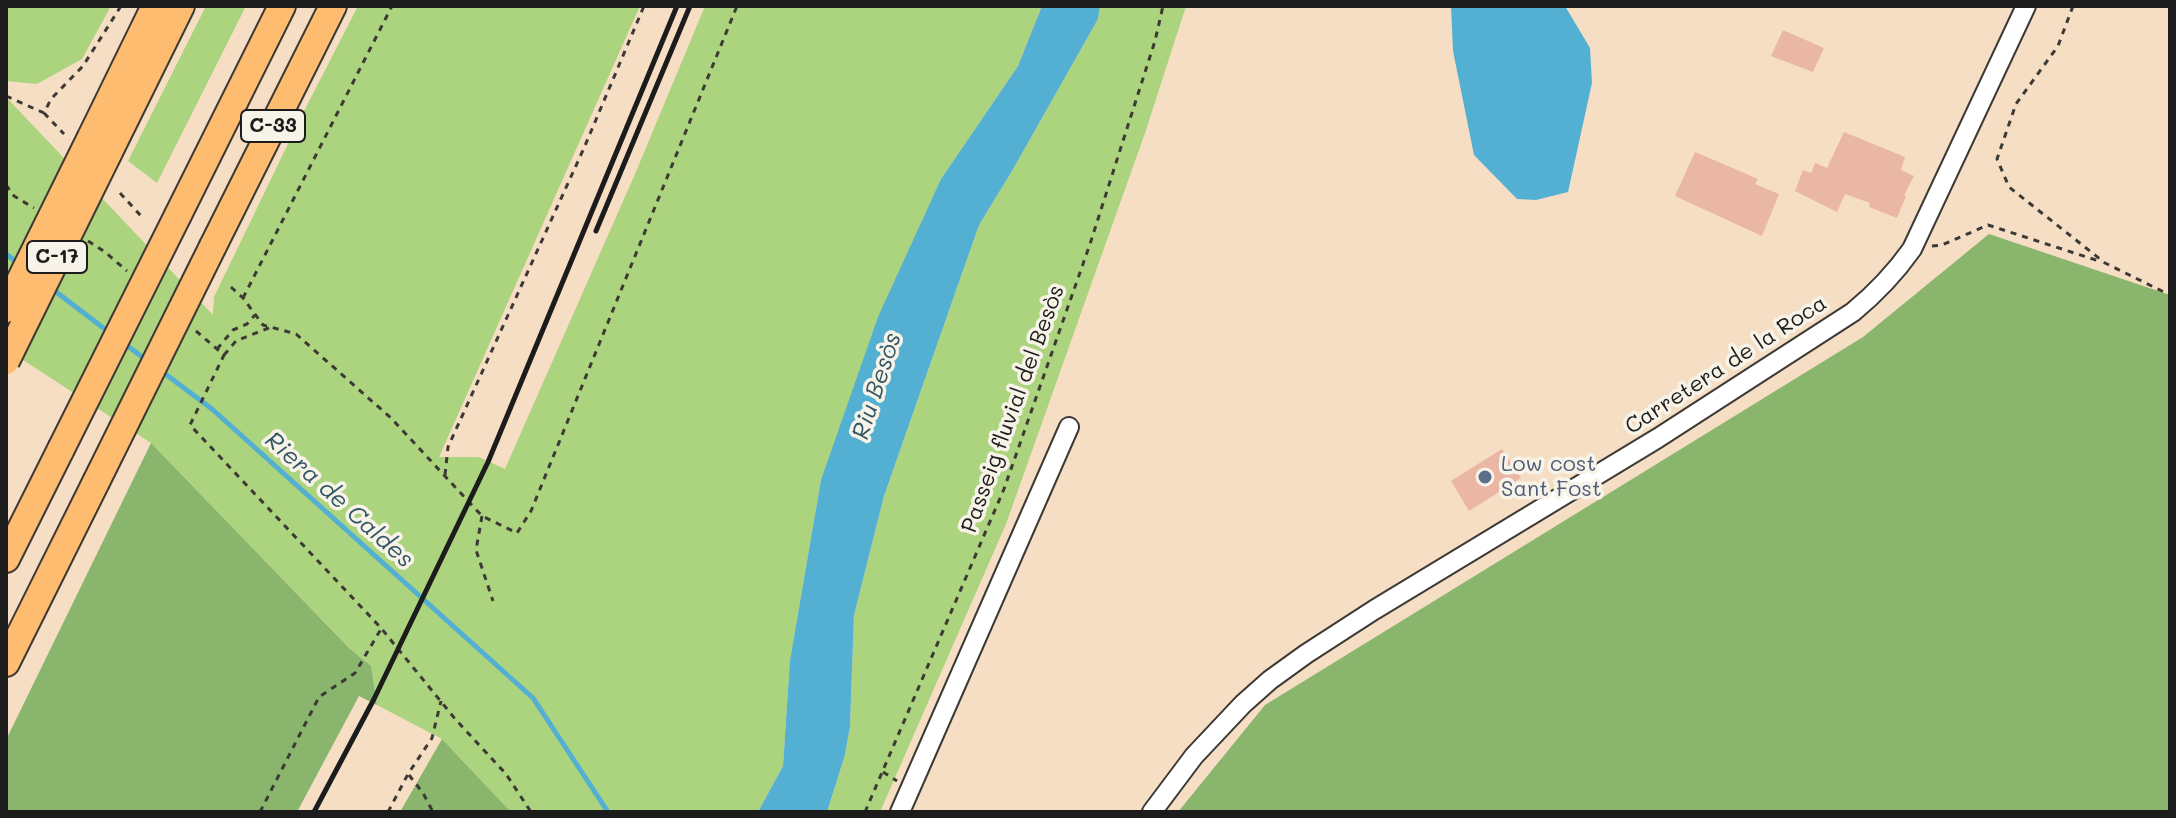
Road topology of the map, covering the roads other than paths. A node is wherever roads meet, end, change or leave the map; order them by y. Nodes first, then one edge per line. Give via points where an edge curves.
1 (155, 6) edge
2 (181, 6) edge
3 (282, 6) edge
4 (333, 6) edge
5 (2026, 6) edge
6 (99, 146) junction
7 (6, 309) edge
8 (6, 361) edge
9 (1069, 427) dead end
10 (6, 559) edge
11 (6, 663) edge
12 (900, 812) edge
13 (1152, 812) edge

1 - 6 highway, C-17
2 - 6 highway, C-17
3 - 10 highway, C-33, bridge
4 - 11 highway, C-33, bridge
5 - 13 street, Carretera de la Roca via 1912,249 1889,279 1853,312 1282,672 1214,733
6 - 7 highway, C-17, bridge
6 - 8 highway, C-17, bridge
9 - 12 street

